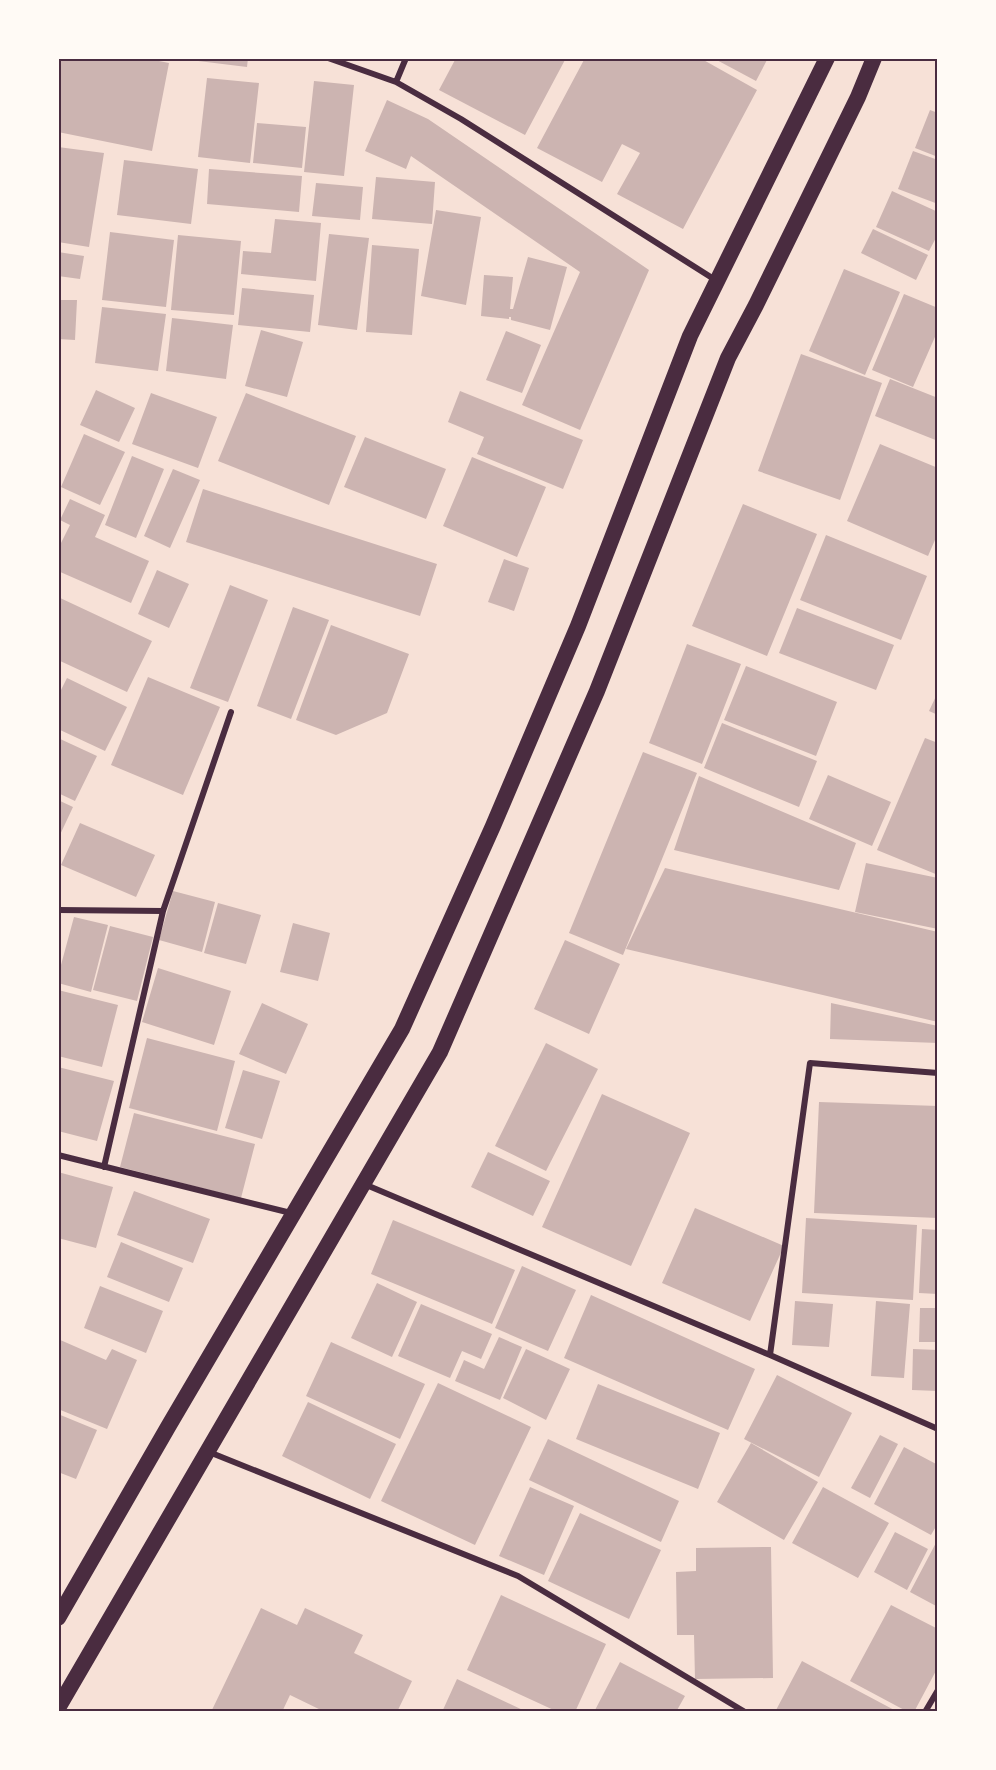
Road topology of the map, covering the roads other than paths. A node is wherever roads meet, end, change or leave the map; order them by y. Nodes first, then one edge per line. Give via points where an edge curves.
1 (328, 58) edge
2 (406, 58) edge
3 (827, 58) edge
4 (874, 58) edge
5 (396, 82) junction
6 (718, 282) junction
7 (231, 712) dead end
8 (58, 910) edge
9 (163, 911) junction
10 (938, 1073) edge
11 (58, 1155) edge
12 (104, 1167) junction
13 (363, 1184) junction
14 (295, 1214) junction
15 (770, 1355) junction
16 (938, 1429) edge
17 (209, 1452) junction
18 (58, 1618) edge
19 (938, 1690) edge
20 (58, 1708) edge
21 (745, 1712) edge
22 (924, 1712) edge

1 - 5 street
2 - 5 street
3 - 6 highway
4 - 13 highway via 728,358 597,691 440,1052
5 - 6 street
6 - 14 highway via 690,336 573,636 402,1029
7 - 9 street
8 - 9 street
9 - 12 street
10 - 15 street via 810,1063
11 - 12 street
12 - 14 street
13 - 15 street
13 - 17 highway
14 - 18 highway
15 - 16 street
17 - 20 highway
17 - 21 street via 518,1576
19 - 22 street

